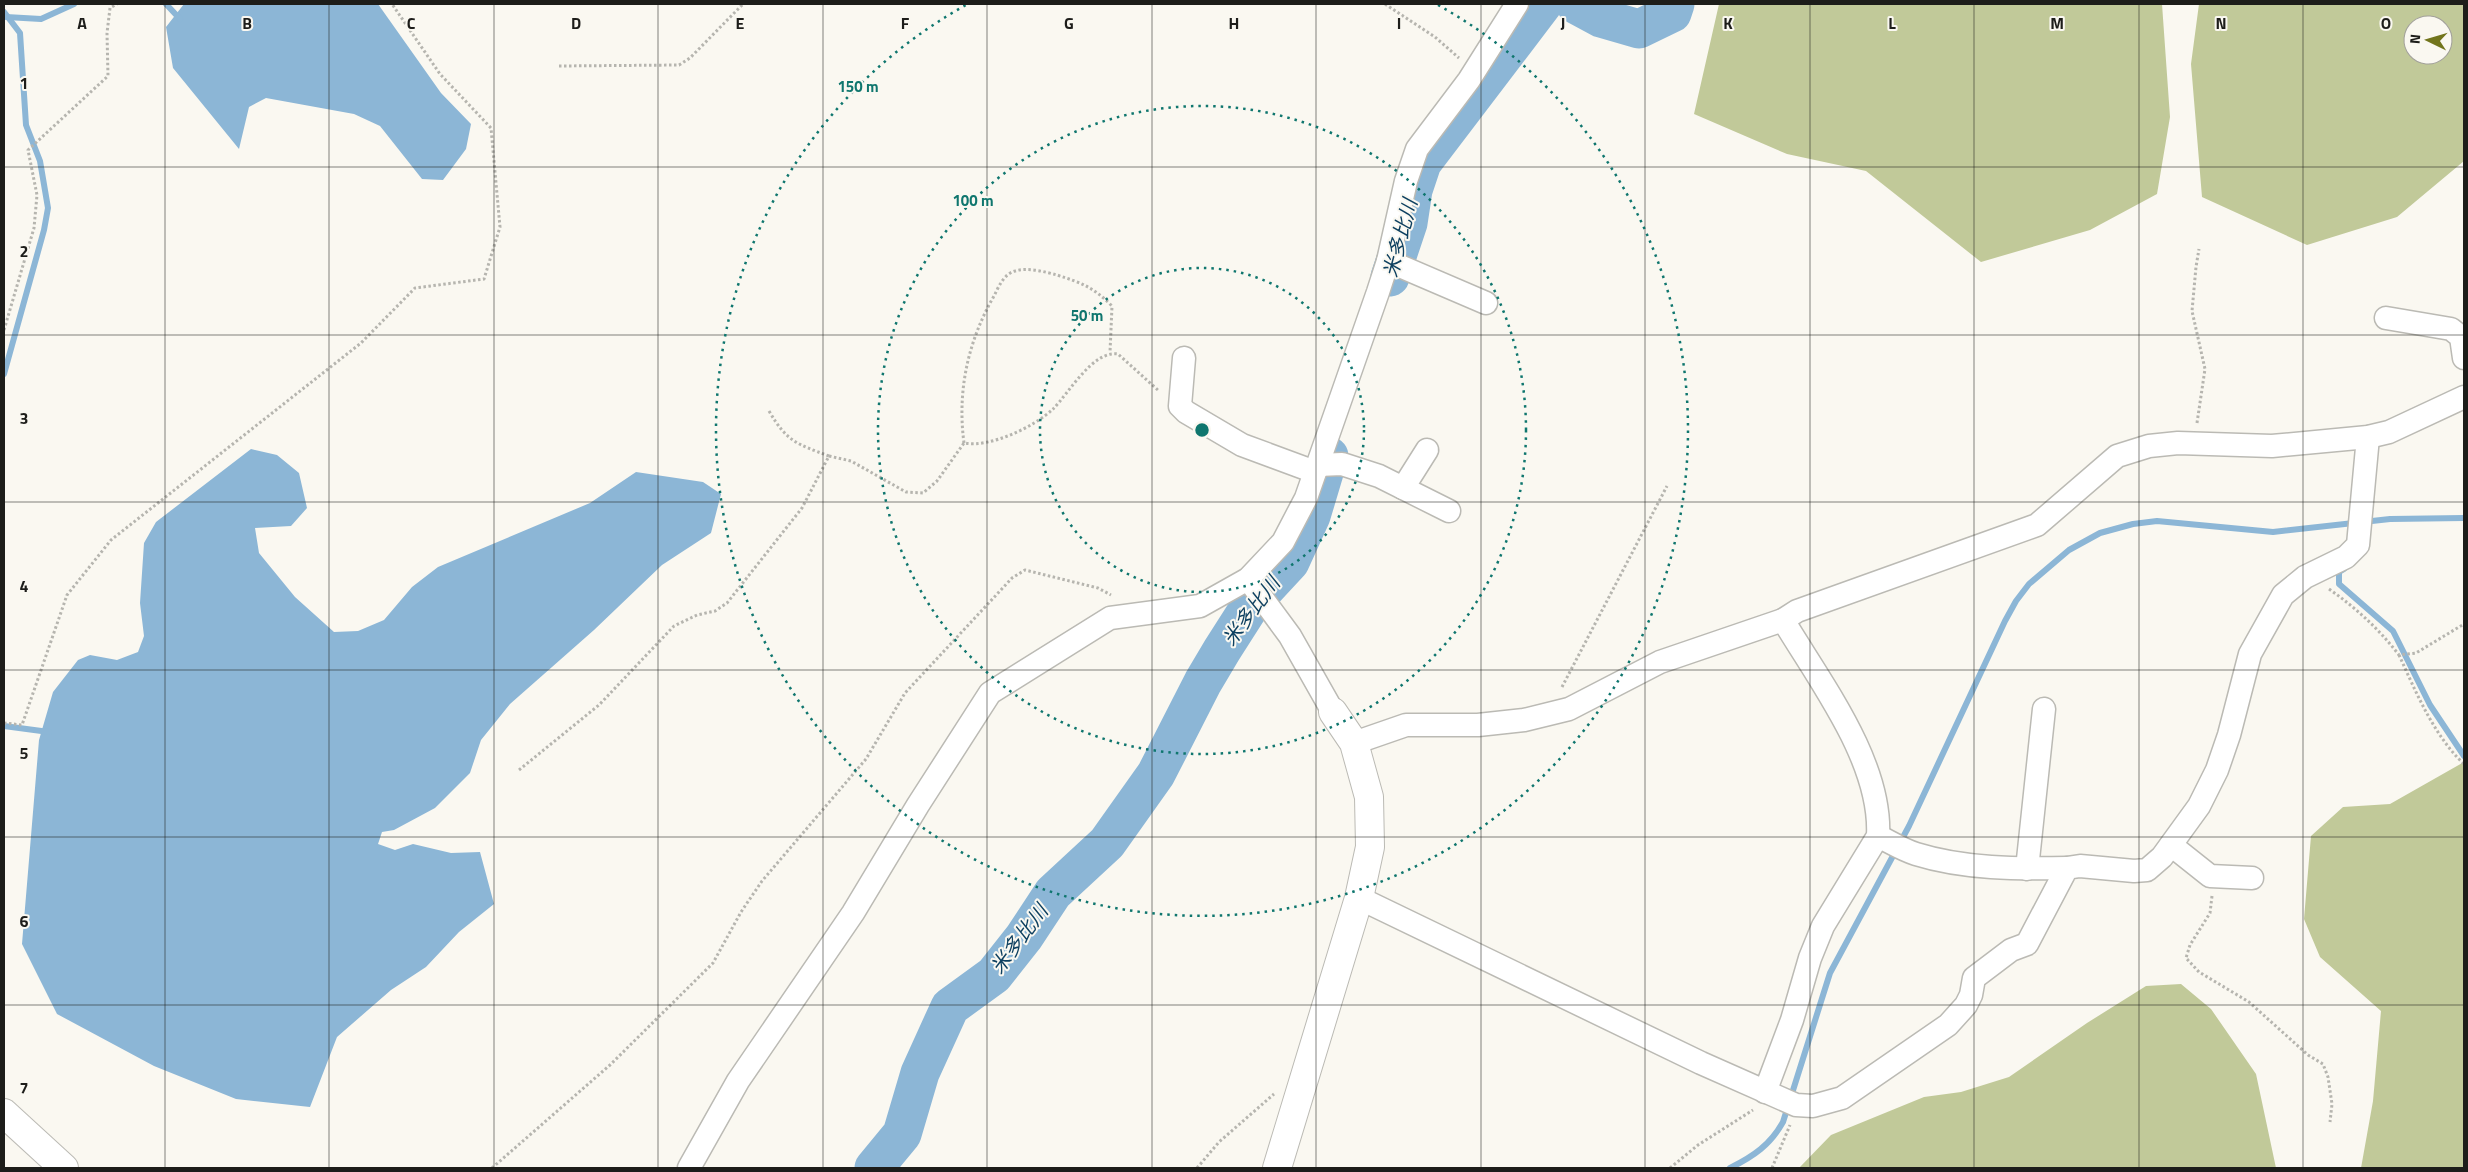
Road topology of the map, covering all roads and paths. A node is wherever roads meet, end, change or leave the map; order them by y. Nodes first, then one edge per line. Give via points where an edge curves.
1 (117, 4) edge
2 (392, 4) edge
3 (744, 4) edge
4 (1385, 4) edge
5 (1517, 4) edge
6 (559, 66) dead end
7 (1473, 72) junction
8 (2199, 249) dead end
9 (1388, 261) junction
10 (1486, 302) dead end
11 (2386, 318) dead end
12 (4, 330) edge
13 (1110, 352) junction
14 (1184, 358) dead end
15 (2464, 358) edge
16 (2464, 397) edge
17 (1180, 406) junction
18 (769, 411) dead end
19 (2368, 437) junction
20 (964, 443) junction
21 (2194, 444) junction
22 (1427, 450) dead end
23 (829, 456) junction
24 (1316, 468) junction
25 (1667, 486) dead end
26 (1403, 488) junction
27 (1449, 511) dead end
28 (2311, 574) junction
29 (1248, 580) junction
30 (1121, 616) junction
31 (1783, 620) junction
32 (2464, 624) edge
33 (2398, 655) junction
34 (2044, 709) dead end
35 (1333, 712) joint
36 (1548, 714) junction
37 (4, 723) edge
38 (1354, 742) junction
39 (2464, 764) edge
40 (519, 770) dead end
41 (1878, 836) junction
42 (2172, 844) junction
43 (2067, 868) junction
44 (2027, 869) junction
45 (2210, 876) junction
46 (2252, 878) dead end
47 (1359, 898) junction
48 (1304, 1084) junction
49 (1765, 1092) junction
50 (1796, 1105) junction
51 (4, 1112) edge
52 (2330, 1122) dead end
53 (64, 1168) edge
54 (492, 1168) edge
55 (689, 1168) edge
56 (1197, 1168) edge
57 (1277, 1168) edge
58 (1670, 1168) edge
59 (1772, 1168) edge

1 - 12 path via 110,8 108,76 28,150 37,195 34,228
2 - 37 path via 440,74 491,128 500,228 484,279 415,288 361,343 111,540 66,595 22,725
3 - 6 path via 679,65
4 - 7 path via 1435,36
5 - 7 street
7 - 9 street via 1418,149 1406,181
8 - 21 path via 2192,311 2206,369
9 - 10 street
9 - 24 street
11 - 15 street via 2451,329 2461,337
13 - 17 path via 1118,354 1146,381
13 - 20 path via 1098,358 1052,410 1021,430 992,441 974,445
13 - 20 path via 1112,306 1098,292 1086,284 1046,272 1016,270 1005,276 982,316 963,376 961,420
14 - 17 street
16 - 19 street via 2389,432
17 - 24 street via 1242,445
18 - 23 path via 781,432 793,441
19 - 21 street via 2272,446
19 - 28 street via 2358,545 2346,557
20 - 23 path via 937,481 923,493 906,492 851,461
21 - 31 street via 2148,446 2117,456 2037,525 1797,610
22 - 26 street
23 - 40 path via 802,508 726,603 715,611 674,626 599,705
24 - 26 street via 1342,464
24 - 29 street via 1306,498 1283,542
25 - 36 path
26 - 27 street
28 - 33 path via 2356,608 2382,633
28 - 42 street via 2283,595 2250,654 2217,770 2199,806
29 - 30 street via 1200,606
29 - 35 street via 1290,636
30 - 54 path via 1115,597 1098,588 1025,570 1012,578 905,693 866,759 762,881 713,963 610,1065
30 - 55 street via 1110,618 990,693 853,913 738,1081
31 - 36 street via 1660,662 1569,709
31 - 41 street via 1856,742 1873,789 1879,820
32 - 33 path via 2416,653
33 - 39 path via 2430,718
34 - 44 street
35 - 38 street
36 - 38 street via 1478,725 1406,725
38 - 47 street via 1369,797 1370,847
41 - 44 street via 1916,854 1948,861
41 - 49 street via 1823,926
42 - 43 street via 2147,870
42 - 45 street
43 - 44 street
43 - 50 street via 2027,944 2011,950 1974,978 1966,1006 1948,1025 1842,1098 1813,1106
45 - 46 street
45 - 52 path via 2213,890 2210,913 2190,944 2186,958 2199,972 2249,1002 2308,1055 2323,1064 2332,1104
47 - 48 street
47 - 49 street
48 - 56 path via 1290,1083 1275,1093 1219,1142
48 - 57 street
49 - 50 street
49 - 58 path via 1764,1102 1698,1145
50 - 59 path
51 - 53 street

